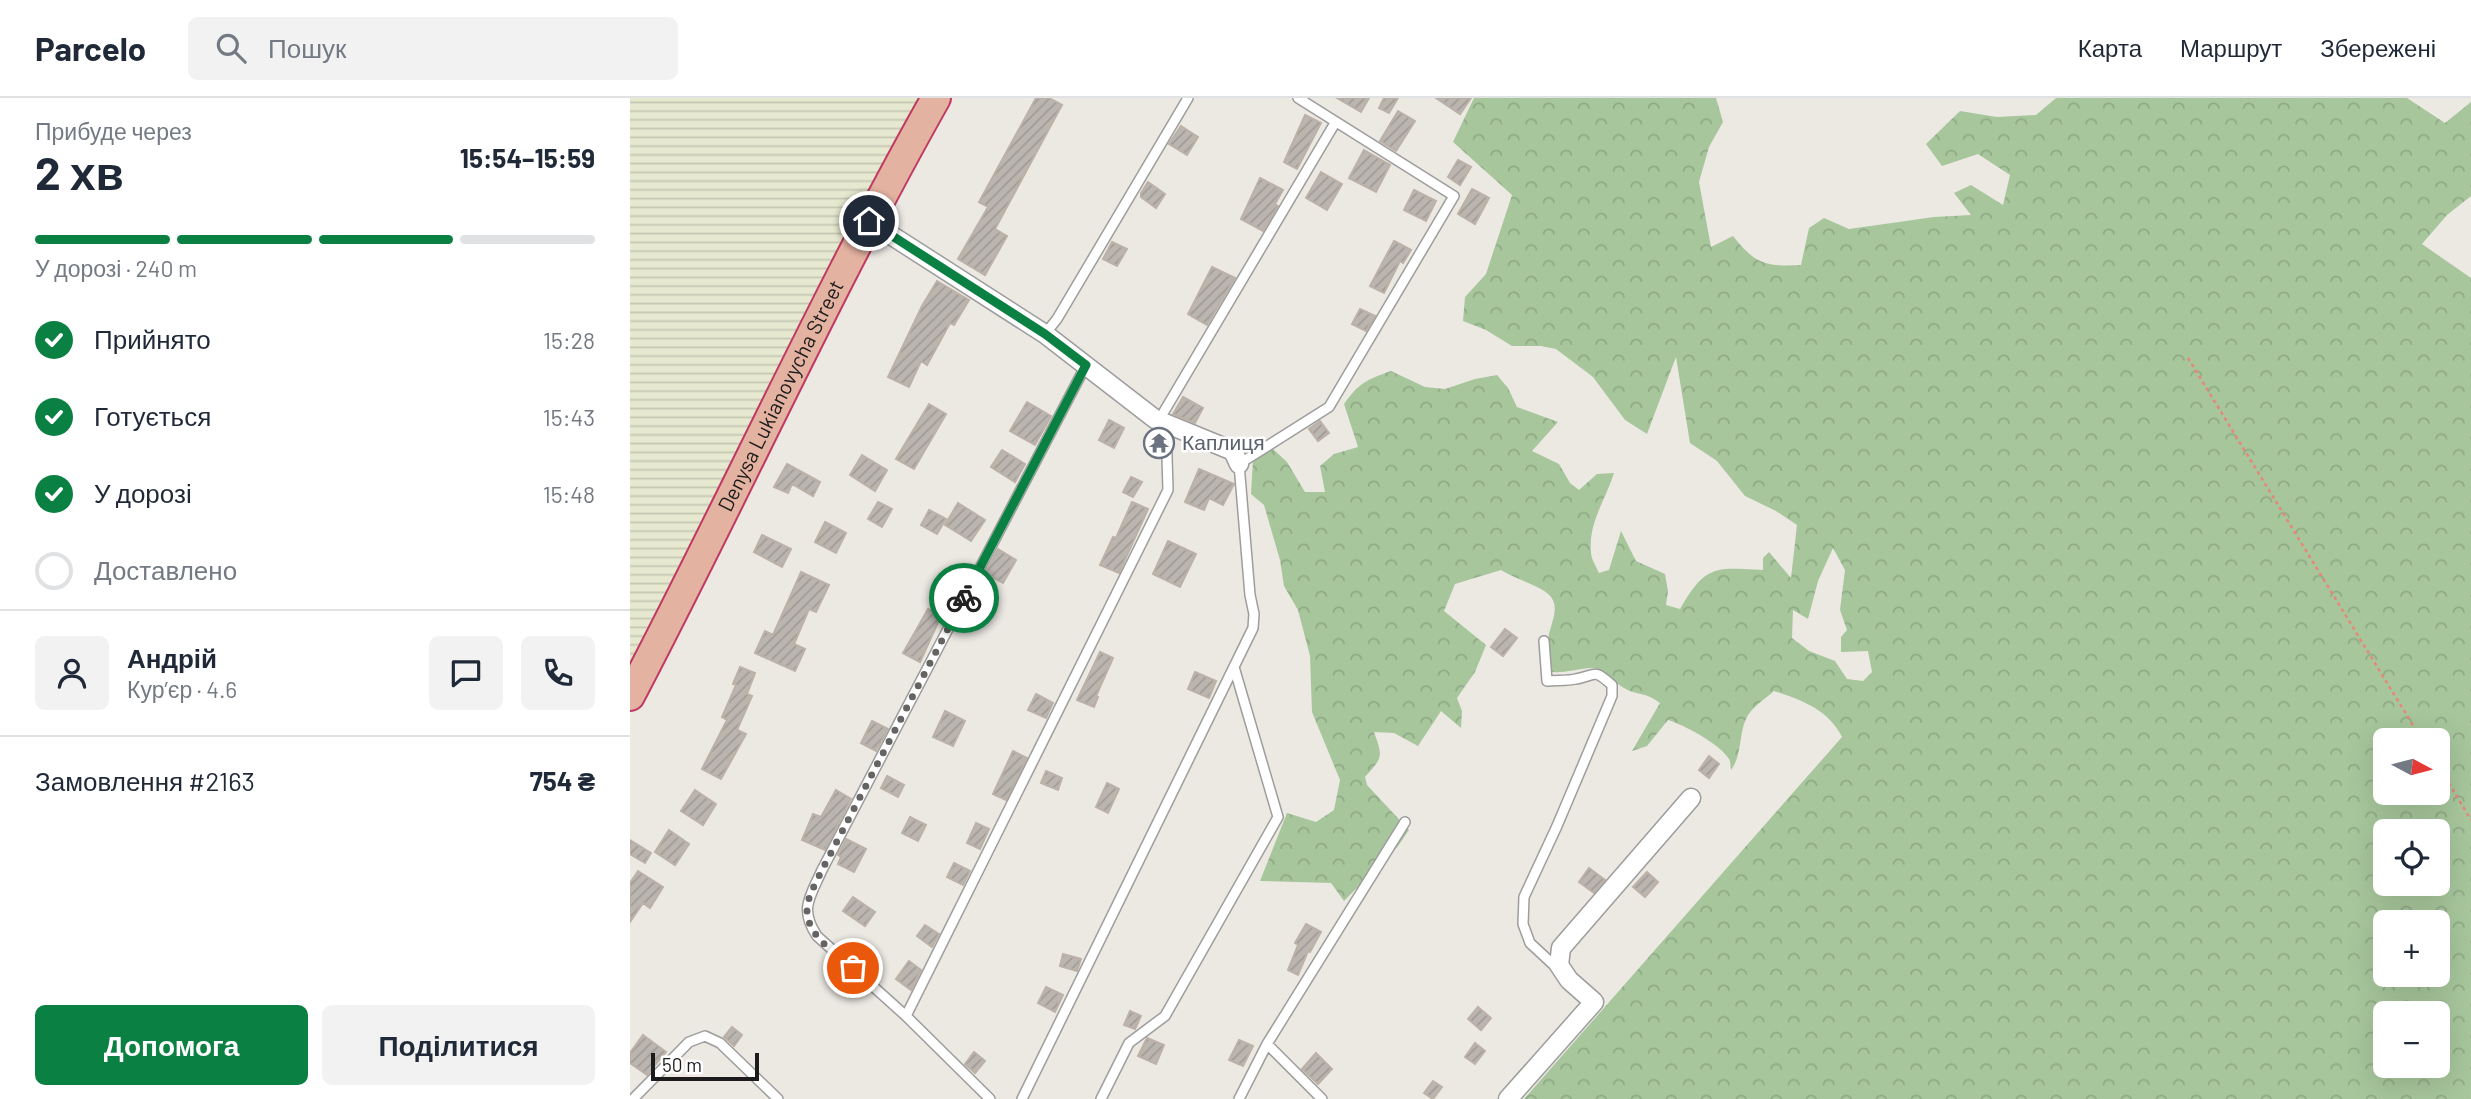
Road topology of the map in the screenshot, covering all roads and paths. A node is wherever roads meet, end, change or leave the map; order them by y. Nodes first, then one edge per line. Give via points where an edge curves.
1 (936, 98) edge
2 (1188, 98) edge
3 (1298, 98) edge
4 (1335, 123) junction
5 (869, 221) junction
6 (1045, 334) junction
7 (2188, 358) dead end
8 (1086, 365) junction
9 (1162, 422) junction
10 (1239, 464) junction
11 (1544, 641) dead end
12 (1234, 667) junction
13 (630, 696) edge
14 (2415, 728) edge
15 (2450, 785) edge
16 (1691, 798) dead end
17 (2471, 820) edge
18 (1405, 822) dead end
19 (1569, 980) junction
20 (906, 1016) junction
21 (1268, 1044) junction
22 (633, 1099) edge
23 (778, 1099) edge
24 (989, 1099) edge
25 (1022, 1099) edge
26 (1101, 1099) edge
27 (1239, 1099) edge
28 (1322, 1099) edge
29 (1508, 1099) edge

1 - 5 highway, Denysa Lukianovycha Street
2 - 6 lane
3 - 4 lane
4 - 9 lane
4 - 10 lane via 1454,196 1329,407
5 - 6 street
5 - 13 highway, Denysa Lukianovycha Street
6 - 8 street
7 - 14 path
8 - 9 street
8 - 20 lane via 808,903 808,922 817,936
9 - 10 street via 1233,451
9 - 20 lane via 1168,491
10 - 12 lane via 1254,614 1253,628
11 - 19 lane via 1547,681 1592,673 1612,685 1612,696 1524,897 1523,923 1530,943
12 - 25 lane
12 - 26 lane via 1278,817 1165,1016 1129,1043
15 - 17 path
16 - 19 street via 1561,948 1559,965
18 - 21 lane
19 - 29 street via 1594,1002
20 - 24 lane
21 - 27 lane
21 - 28 lane
22 - 23 lane via 689,1042 705,1036 720,1043

